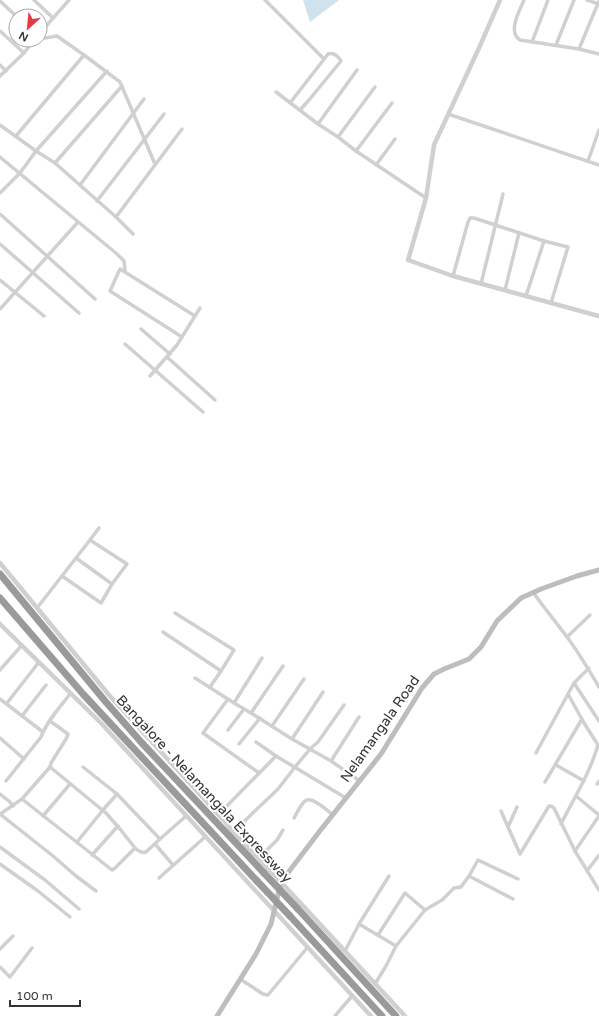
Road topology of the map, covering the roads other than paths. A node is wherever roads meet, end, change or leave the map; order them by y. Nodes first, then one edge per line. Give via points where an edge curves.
1 (34, 0) edge
2 (69, 0) edge
3 (265, 0) edge
4 (500, 0) edge
5 (524, 0) edge
6 (548, 0) edge
7 (574, 0) edge
8 (587, 0) edge
9 (0, 1) edge
10 (599, 2) edge
11 (8, 8) edge
12 (53, 18) junction
13 (48, 24) edge
14 (0, 31) edge
15 (48, 38) edge
16 (532, 42) junction
17 (556, 46) junction
18 (28, 48) edge
19 (579, 49) junction
20 (24, 53) junction
21 (599, 54) edge
22 (84, 55) junction
23 (324, 59) junction
24 (0, 65) edge
25 (357, 70) dead end
26 (6, 71) junction
27 (107, 71) junction
28 (0, 76) edge
29 (122, 86) junction
30 (375, 87) dead end
31 (276, 92) dead end
32 (144, 99) dead end
33 (290, 103) junction
34 (392, 103) dead end
35 (300, 110) junction
36 (134, 114) junction
37 (164, 114) dead end
38 (448, 114) junction
39 (318, 124) junction
40 (0, 125) edge
41 (182, 129) dead end
42 (599, 130) edge
43 (16, 136) junction
44 (338, 137) junction
45 (144, 139) junction
46 (394, 139) dead end
47 (36, 151) junction
48 (356, 151) junction
49 (0, 157) edge
50 (55, 162) junction
51 (588, 162) junction
52 (155, 164) junction
53 (376, 165) junction
54 (599, 165) edge
55 (20, 173) junction
56 (80, 185) junction
57 (0, 193) edge
58 (503, 194) dead end
59 (426, 198) junction
60 (97, 201) junction
61 (0, 214) edge
62 (116, 217) junction
63 (78, 222) junction
64 (495, 225) junction
65 (519, 233) junction
66 (133, 234) dead end
67 (544, 241) junction
68 (0, 244) edge
69 (48, 256) junction
70 (124, 271) junction
71 (33, 273) junction
72 (452, 276) junction
73 (0, 280) edge
74 (481, 284) junction
75 (505, 290) junction
76 (15, 293) junction
77 (526, 296) junction
78 (95, 299) dead end
79 (551, 303) junction
80 (200, 308) dead end
81 (0, 309) edge
82 (79, 313) dead end
83 (44, 316) dead end
84 (195, 316) junction
85 (599, 316) edge
86 (141, 329) dead end
87 (182, 337) junction
88 (126, 344) dead end
89 (168, 355) junction
90 (156, 370) junction
91 (150, 376) dead end
92 (215, 400) dead end
93 (203, 412) dead end
94 (99, 528) dead end
95 (90, 540) junction
96 (76, 558) junction
97 (0, 563) edge
98 (599, 570) edge
99 (0, 574) edge
100 (62, 576) junction
101 (112, 584) junction
102 (533, 592) junction
103 (0, 598) edge
104 (38, 608) junction
105 (175, 613) dead end
106 (590, 615) dead end
107 (0, 624) edge
108 (163, 632) dead end
109 (567, 637) junction
110 (22, 645) junction
111 (262, 658) dead end
112 (39, 662) junction
113 (283, 666) dead end
114 (588, 668) junction
115 (0, 670) edge
116 (221, 671) junction
117 (195, 678) dead end
118 (304, 679) dead end
119 (574, 683) junction
120 (46, 685) dead end
121 (210, 687) junction
122 (599, 687) edge
123 (323, 692) dead end
124 (70, 694) junction
125 (568, 694) junction
126 (0, 699) edge
127 (228, 699) junction
128 (6, 703) junction
129 (234, 703) junction
130 (344, 705) dead end
131 (244, 709) junction
132 (251, 713) junction
133 (22, 716) junction
134 (359, 717) dead end
135 (260, 718) junction
136 (582, 719) junction
137 (599, 721) edge
138 (50, 722) junction
139 (272, 726) junction
140 (228, 730) dead end
141 (43, 732) junction
142 (0, 738) edge
143 (292, 739) junction
144 (256, 742) dead end
145 (239, 744) dead end
146 (310, 749) junction
147 (536, 753) dead end
148 (276, 756) junction
149 (595, 757) junction
150 (24, 759) junction
151 (599, 760) edge
152 (331, 761) junction
153 (556, 766) junction
154 (50, 767) junction
155 (83, 767) dead end
156 (294, 767) junction
157 (259, 773) junction
158 (6, 781) dead end
159 (360, 781) junction
160 (584, 781) junction
161 (545, 782) dead end
162 (70, 784) junction
163 (0, 794) edge
164 (117, 794) junction
165 (576, 796) junction
166 (346, 798) junction
167 (22, 799) junction
168 (13, 806) junction
169 (517, 807) dead end
170 (103, 810) junction
171 (501, 811) dead end
172 (0, 814) edge
173 (218, 815) junction
174 (333, 815) junction
175 (43, 816) junction
176 (186, 816) junction
177 (599, 816) edge
178 (294, 818) dead end
179 (561, 824) junction
180 (118, 826) junction
181 (508, 827) junction
182 (283, 830) dead end
183 (234, 832) junction
184 (205, 837) junction
185 (160, 839) junction
186 (77, 842) junction
187 (155, 844) junction
188 (0, 847) edge
189 (135, 848) junction
190 (575, 851) junction
191 (92, 855) junction
192 (599, 855) edge
193 (260, 858) junction
194 (0, 864) edge
195 (173, 865) junction
196 (587, 871) junction
197 (389, 876) dead end
198 (469, 876) junction
199 (159, 878) dead end
200 (518, 880) dead end
201 (281, 882) junction
202 (599, 890) edge
203 (96, 891) dead end
204 (513, 898) dead end
205 (79, 909) dead end
206 (426, 910) junction
207 (274, 912) junction
208 (70, 917) dead end
209 (359, 924) junction
210 (378, 935) junction
211 (14, 936) dead end
212 (396, 946) junction
213 (32, 948) dead end
214 (307, 948) junction
215 (0, 949) edge
216 (345, 951) junction
217 (0, 968) edge
218 (240, 979) junction
219 (375, 984) junction
220 (352, 996) junction
221 (217, 1016) edge
222 (335, 1016) edge
223 (370, 1016) edge
224 (382, 1016) edge
225 (396, 1016) edge
226 (405, 1016) edge

1 - 12 street
2 - 12 street
3 - 23 street
4 - 38 street
5 - 16 street via 514,25 515,33 520,40
6 - 16 street
7 - 17 street
8 - 10 street
9 - 11 street
10 - 19 street
12 - 13 street
14 - 20 street
15 - 22 street via 57,36
16 - 17 street
17 - 19 street
18 - 20 street
19 - 21 street
20 - 26 street
22 - 27 street
22 - 43 street
23 - 33 street
23 - 35 street via 332,53 341,61
24 - 26 street
25 - 39 street
26 - 28 street
27 - 29 street
27 - 47 street
29 - 36 street
29 - 50 street
30 - 44 street
31 - 33 street
32 - 36 street
33 - 35 street
34 - 48 street
35 - 39 street
36 - 45 street
36 - 56 street
37 - 45 street
38 - 51 street
38 - 59 street via 434,145
39 - 44 street
40 - 43 street
41 - 52 street
42 - 51 street
43 - 47 street
44 - 48 street
45 - 52 street
45 - 60 street
46 - 53 street
47 - 50 street
47 - 55 street
48 - 53 street
49 - 55 street
50 - 56 street
51 - 54 street
52 - 62 street
53 - 59 street
55 - 57 street
55 - 63 street
56 - 60 street
58 - 64 street
59 - 72 street via 408,260
60 - 62 street
61 - 69 street
62 - 66 street
63 - 69 street
63 - 70 street via 124,261
64 - 65 street
64 - 72 street via 470,218
64 - 74 street
65 - 67 street
65 - 75 street
67 - 77 street
67 - 79 street via 568,247
68 - 71 street
69 - 71 street
69 - 78 street
70 - 84 street
70 - 87 street via 120,269 110,291
71 - 76 street
71 - 82 street
72 - 74 street
73 - 76 street
74 - 75 street
75 - 77 street
76 - 81 street
76 - 83 street
77 - 79 street
79 - 85 street
80 - 84 street
84 - 87 street
86 - 89 street
87 - 89 street
88 - 90 street
89 - 90 street
89 - 92 street
90 - 91 street
90 - 93 street
94 - 95 street
95 - 96 street
95 - 101 street via 127,564
96 - 100 street
96 - 101 street
97 - 104 street
98 - 102 main road, Nelamangala Road
99 - 225 highway, Bangalore - Nelamangala Expressway, bridge via 104,701
100 - 101 street via 101,603
100 - 104 street
102 - 109 street
102 - 159 main road, Nelamangala Road via 520,598 497,621 481,648 469,659 434,674
103 - 224 highway, Bangalore - Nelamangala Expressway, bridge via 83,694
104 - 173 street via 108,694
105 - 116 street via 234,650
106 - 109 street
107 - 110 street
108 - 116 street
109 - 114 street
110 - 112 street
110 - 115 street
111 - 129 street
112 - 124 street
112 - 128 street
113 - 132 street
114 - 119 street
114 - 122 street
116 - 121 street
117 - 121 street
118 - 139 street
119 - 125 street
119 - 137 street
120 - 133 street
121 - 127 street
123 - 143 street
124 - 138 street
124 - 176 street via 101,723
125 - 136 street
125 - 147 street
126 - 128 street
127 - 129 street
127 - 157 street via 203,733
128 - 133 street
129 - 131 street
130 - 146 street via 318,742
131 - 132 street
131 - 140 street
132 - 135 street
133 - 141 street
134 - 152 street
135 - 139 street
135 - 145 street
136 - 149 street via 598,745
136 - 153 street
138 - 141 street
138 - 154 street via 68,734
139 - 143 street
141 - 150 street via 42,737
142 - 150 street
143 - 146 street
144 - 148 street
146 - 152 street
146 - 156 street
148 - 156 street
148 - 157 street
149 - 151 street
149 - 160 street
150 - 158 street
152 - 159 street
153 - 160 street
153 - 161 street
154 - 162 street
154 - 167 street
155 - 164 street
156 - 166 street
156 - 183 street via 278,789
157 - 173 street
159 - 166 main road, Nelamangala Road
160 - 165 street
162 - 170 street
162 - 175 street
163 - 168 street
164 - 170 street
164 - 185 street
165 - 177 street
165 - 179 street
166 - 174 main road, Nelamangala Road
167 - 168 street
167 - 175 street
168 - 172 street
169 - 181 street
170 - 180 street
170 - 186 street
171 - 181 street
172 - 203 street
173 - 183 street
174 - 178 street via 309,799
174 - 201 main road, Nelamangala Road
175 - 186 street
176 - 184 street
176 - 185 street
177 - 190 street
179 - 181 street via 554,808 549,806 520,854
179 - 190 street
180 - 189 street
180 - 191 street
182 - 193 street
183 - 193 street
184 - 195 street
184 - 207 street
185 - 187 street
186 - 191 street
187 - 189 street via 146,852
187 - 195 street
188 - 205 street
189 - 191 street via 112,870
190 - 196 street
192 - 196 street
193 - 201 street
194 - 208 street
195 - 199 street
196 - 202 street
197 - 209 street
198 - 200 street via 478,860
198 - 204 street
198 - 206 street via 461,887 454,888 442,900
201 - 207 main road
201 - 216 street
206 - 210 street via 405,893
206 - 212 street
207 - 214 street
207 - 218 main road via 256,954
209 - 210 street
209 - 216 street
210 - 212 street
211 - 215 street
212 - 219 street
213 - 217 street via 10,977
214 - 218 street via 268,995
214 - 220 street
216 - 219 street
218 - 221 main road
219 - 226 street
220 - 222 street
220 - 223 street

